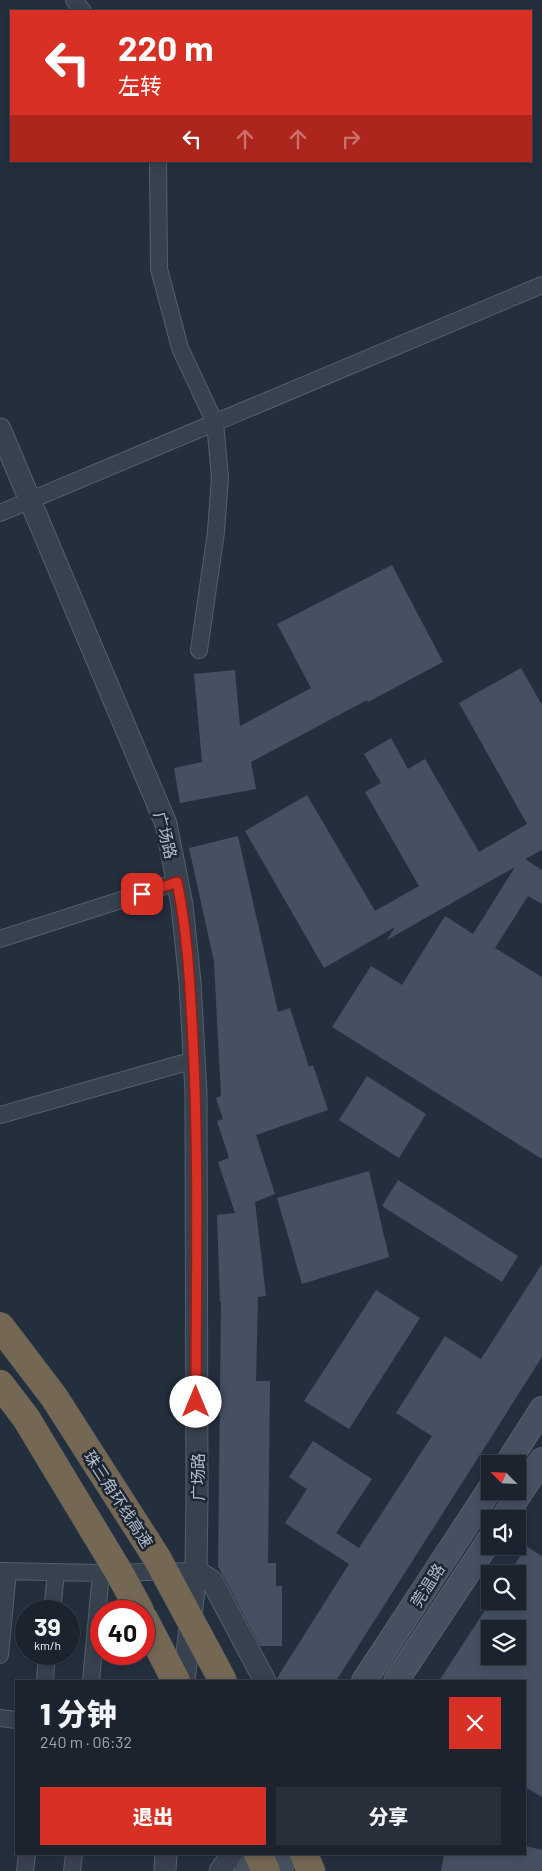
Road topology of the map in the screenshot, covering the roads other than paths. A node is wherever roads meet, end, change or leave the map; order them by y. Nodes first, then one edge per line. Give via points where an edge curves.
1 (74, 0) edge
2 (82, 10) edge
3 (158, 162) edge
4 (542, 285) edge
5 (215, 423) junction
6 (0, 429) edge
7 (30, 499) junction
8 (0, 513) edge
9 (199, 650) dead end
10 (177, 882) junction
11 (0, 939) edge
12 (194, 1060) junction
13 (0, 1114) edge
14 (0, 1326) edge
15 (0, 1384) edge
16 (542, 1409) edge
17 (513, 1455) edge
18 (542, 1460) edge
19 (483, 1500) edge
20 (509, 1510) edge
21 (481, 1553) edge
22 (196, 1570) junction
23 (4, 1571) edge
24 (56, 1573) junction
25 (101, 1573) junction
26 (53, 1600) edge
27 (134, 1600) edge
28 (155, 1640) edge
29 (0, 1655) edge
30 (47, 1665) edge
31 (45, 1680) edge
32 (91, 1680) edge
33 (175, 1680) edge
34 (184, 1680) edge
35 (222, 1680) edge
36 (251, 1680) edge
37 (263, 1680) edge
38 (365, 1680) edge
39 (397, 1680) edge
40 (0, 1718) edge
41 (15, 1720) edge
42 (26, 1855) edge
43 (74, 1855) edge
44 (166, 1855) edge
45 (231, 1855) edge
46 (257, 1855) edge
47 (258, 1855) edge
48 (287, 1855) edge
49 (304, 1855) edge
50 (25, 1871) edge
51 (72, 1871) edge
52 (165, 1871) edge
53 (220, 1871) edge
54 (247, 1871) edge
55 (266, 1871) edge
56 (278, 1871) edge
57 (311, 1871) edge

1 - 2 street
3 - 5 street via 159,269 180,348
4 - 5 street
5 - 7 street
5 - 9 street via 220,476 216,532
6 - 7 street, 广场路
7 - 8 street
7 - 10 street, 广场路 via 166,824
10 - 11 street
10 - 12 street, 广场路 via 189,972
12 - 13 street
12 - 22 street, 广场路
14 - 35 highway, 珠三角环线高速, bridge via 54,1397 157,1558
15 - 27 highway, bridge via 26,1418
16 - 17 main road
18 - 20 main road
19 - 38 main road, 莞温路
21 - 39 main road, 莞温路
22 - 25 street
22 - 34 street, 广场路
22 - 36 street, 广场路 via 202,1588
22 - 37 street via 212,1581
23 - 24 street
23 - 29 street
24 - 25 street
24 - 26 street
25 - 32 street
28 - 33 highway
30 - 31 street
40 - 41 street
42 - 50 street
43 - 51 street
44 - 52 street
45 - 53 street
46 - 54 main road
47 - 55 highway
48 - 56 main road
49 - 57 highway

